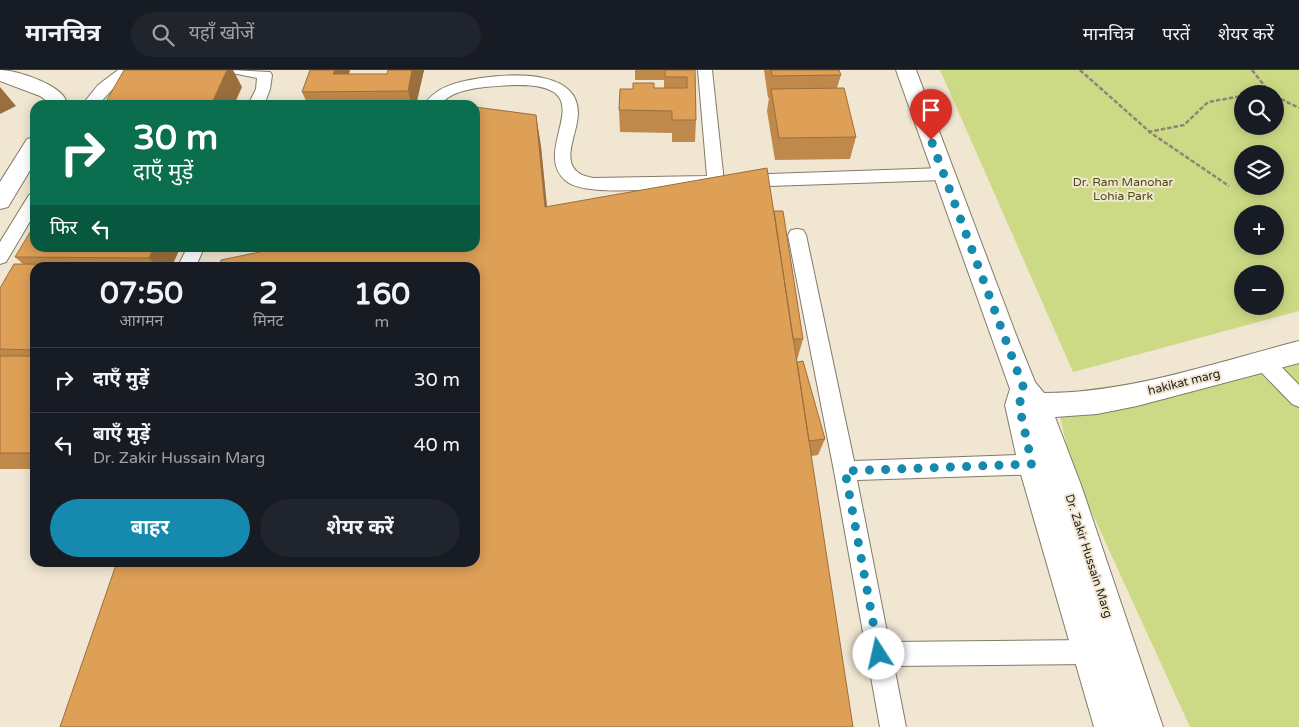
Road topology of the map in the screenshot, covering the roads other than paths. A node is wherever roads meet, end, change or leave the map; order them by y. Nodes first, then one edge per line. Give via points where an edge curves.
1 (134, 70) edge
2 (237, 70) edge
3 (705, 70) edge
4 (906, 70) edge
5 (0, 74) edge
6 (57, 100) edge
7 (94, 100) edge
8 (258, 100) edge
9 (436, 100) edge
10 (30, 152) edge
11 (943, 174) junction
12 (716, 182) junction
13 (0, 201) edge
14 (30, 207) edge
15 (797, 235) dead end
16 (0, 257) edge
17 (1299, 352) edge
18 (1264, 362) junction
19 (1299, 398) edge
20 (1027, 400) junction
21 (1045, 464) junction
22 (845, 471) junction
23 (1089, 652) junction
24 (879, 654) junction
25 (893, 727) edge
26 (1112, 727) edge
27 (1145, 727) edge

1 - 7 lane via 118,75
2 - 8 lane via 265,75
3 - 12 lane
4 - 11 street, Dr. Zakir Hussain Marg
5 - 6 street via 47,91
9 - 12 lane via 469,84 547,82 559,85 572,105 562,162 566,174 576,182
10 - 13 street
11 - 12 lane
11 - 20 street, Dr. Zakir Hussain Marg
14 - 16 lane
15 - 22 lane
17 - 18 street, hakikat marg
18 - 19 lane
18 - 20 street, hakikat marg via 1137,394 1068,405
20 - 21 street, Dr. Zakir Hussain Marg
21 - 22 lane
21 - 23 street, Dr. Zakir Hussain Marg
21 - 27 street, Dr. Zakir Hussain Marg
22 - 24 lane
23 - 24 lane
23 - 26 street, Dr. Zakir Hussain Marg
24 - 25 lane

